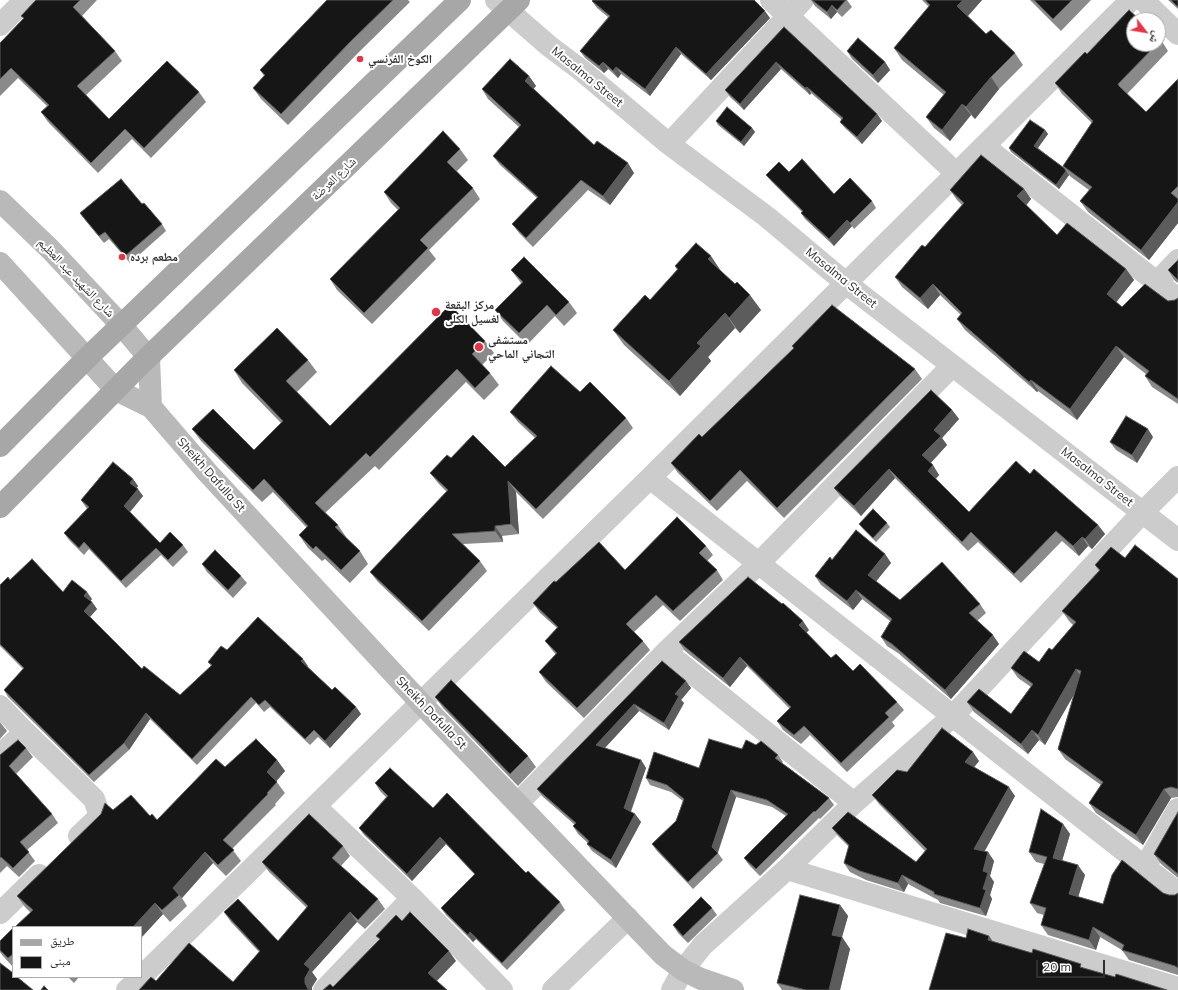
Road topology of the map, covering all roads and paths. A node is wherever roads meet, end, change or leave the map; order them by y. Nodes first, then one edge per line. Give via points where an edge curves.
1 (25, 0) edge
2 (460, 0) edge
3 (771, 0) edge
4 (803, 0) edge
5 (1131, 0) edge
6 (1143, 0) edge
7 (508, 4) edge
8 (788, 15) junction
9 (0, 25) edge
10 (1178, 34) edge
11 (669, 144) junction
12 (985, 146) junction
13 (957, 174) junction
14 (0, 201) edge
15 (1178, 260) edge
16 (0, 263) edge
17 (1156, 283) junction
18 (847, 284) junction
19 (1178, 299) edge
20 (122, 326) junction
21 (88, 358) junction
22 (149, 358) junction
23 (952, 366) junction
24 (116, 390) junction
25 (151, 408) junction
26 (0, 446) edge
27 (1178, 477) edge
28 (650, 478) junction
29 (0, 507) edge
30 (1142, 513) junction
31 (1178, 540) edge
32 (758, 564) junction
33 (666, 652) junction
34 (420, 702) junction
35 (0, 706) edge
36 (952, 717) junction
37 (25, 732) junction
38 (0, 755) edge
39 (518, 803) junction
40 (854, 803) junction
41 (316, 806) junction
42 (1178, 809) edge
43 (1145, 867) junction
44 (787, 869) junction
45 (1178, 893) edge
46 (412, 898) junction
47 (0, 913) edge
48 (628, 918) junction
49 (683, 970) junction
50 (142, 976) edge
51 (140, 978) edge
52 (1178, 988) edge
53 (127, 990) edge
54 (324, 990) edge
55 (502, 990) edge
56 (553, 990) edge
57 (672, 990) edge
58 (733, 990) edge

1 - 9 street
2 - 20 main road
3 - 8 street
4 - 8 street
5 - 12 street
6 - 10 street
7 - 11 street, Masalma Street
7 - 22 main road, شارع العرضة
8 - 11 street
8 - 13 street
11 - 18 street, Masalma Street via 767,217
12 - 13 street
12 - 17 street
13 - 18 street
14 - 20 street, شارع الشهيد عبد العظيم via 51,250
15 - 17 street
16 - 21 street
17 - 19 street
18 - 23 street, Masalma Street
18 - 28 street
20 - 21 main road
20 - 22 street, شارع الشهيد عبد العظيم
21 - 24 street
21 - 26 main road
22 - 24 main road, شارع العرضة
22 - 25 street
23 - 30 street, Masalma Street
23 - 32 street
24 - 25 street
24 - 29 main road, شارع العرضة
25 - 34 street, Sheikh Dafulla St
27 - 30 street
28 - 32 street
28 - 34 street
30 - 31 street, Masalma Street
30 - 36 street
32 - 33 street
32 - 36 street
33 - 39 street
33 - 40 street
34 - 39 street, Sheikh Dafulla St
34 - 41 street
35 - 37 street
36 - 40 street
36 - 43 street
37 - 38 street
37 - 47 street via 94,799 100,816
39 - 48 street, Sheikh Dafulla St
40 - 44 street
41 - 46 street
41 - 50 street
42 - 43 street
43 - 45 street
44 - 49 street via 703,945
44 - 52 street
46 - 54 street
46 - 55 street
48 - 49 street, Sheikh Dafulla St via 663,955
48 - 56 street
49 - 57 street
49 - 58 street, Sheikh Dafulla St
51 - 53 street

